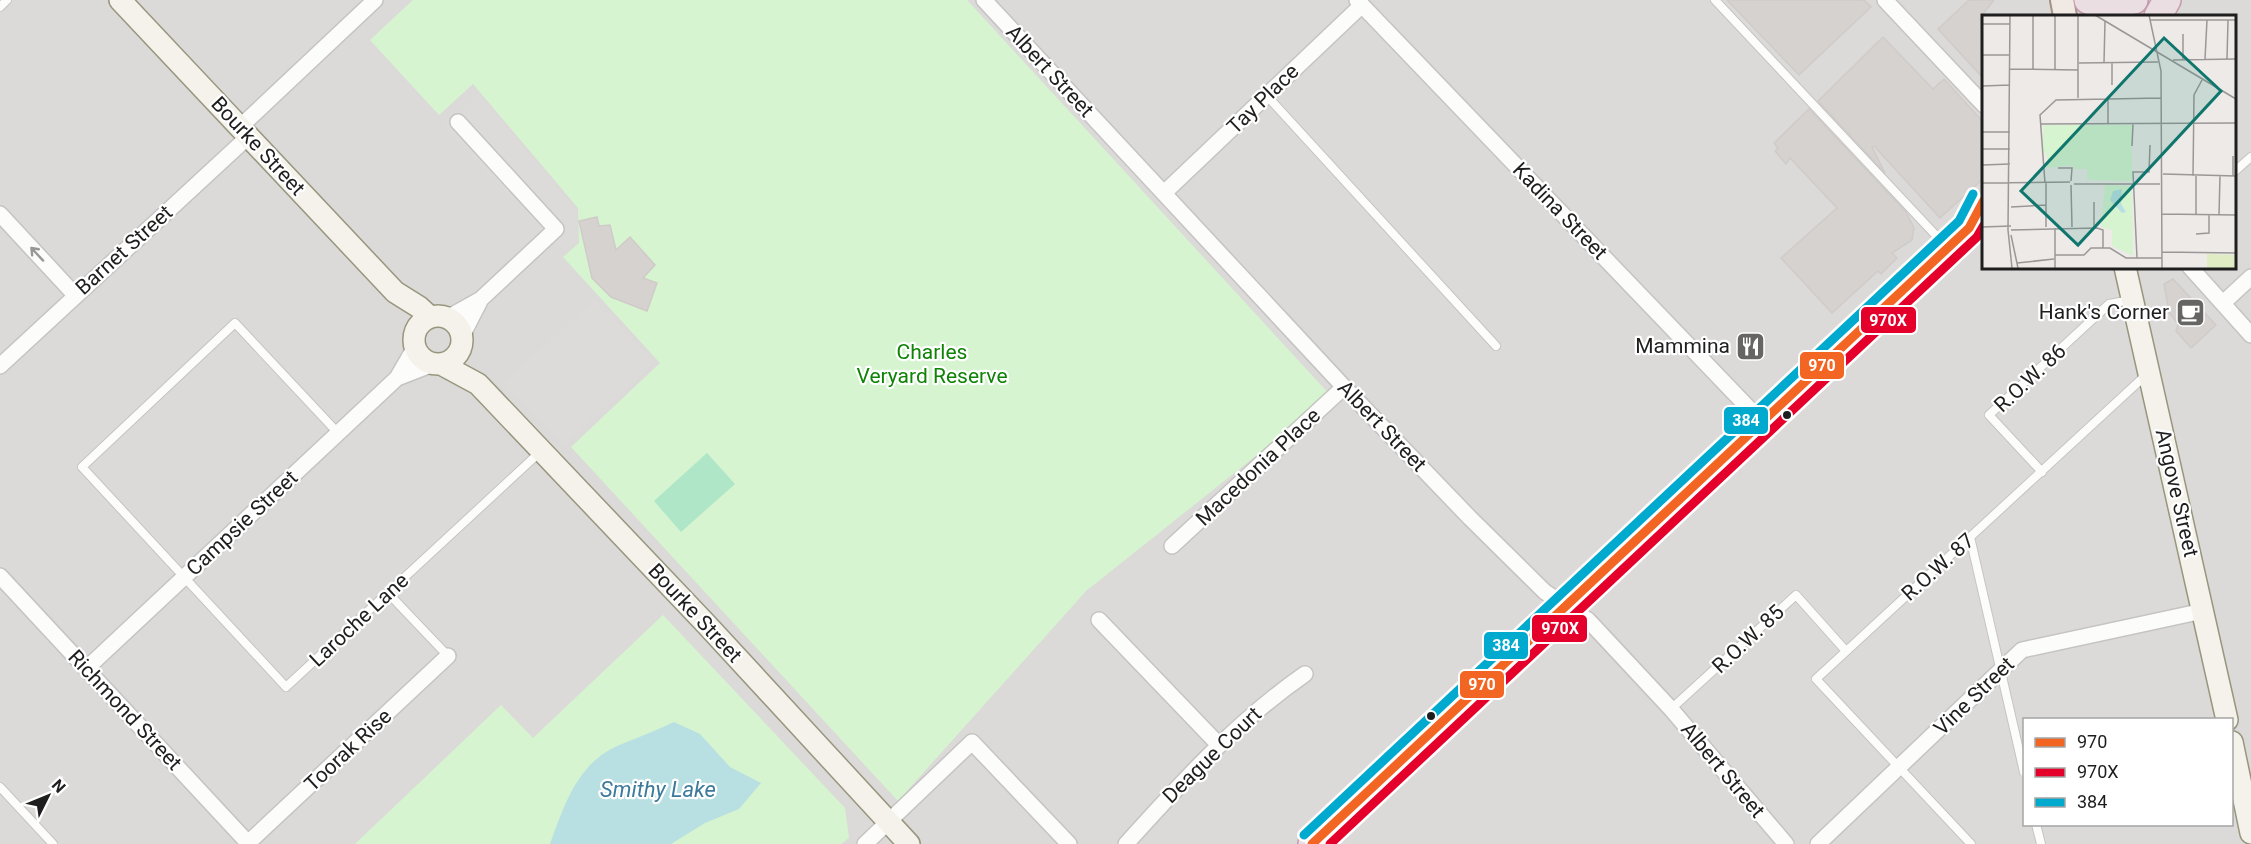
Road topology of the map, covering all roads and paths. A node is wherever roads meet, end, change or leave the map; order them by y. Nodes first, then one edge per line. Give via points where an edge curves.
1 (7, 0) edge
2 (120, 0) edge
3 (375, 0) edge
4 (984, 0) edge
5 (1716, 0) edge
6 (1886, 0) edge
7 (2062, 0) edge
8 (2081, 0) edge
9 (2088, 0) edge
10 (2134, 0) edge
11 (2167, 0) edge
12 (1359, 2) edge
13 (0, 7) edge
14 (2065, 15) edge
15 (2086, 15) edge
16 (2126, 15) edge
17 (2159, 15) edge
18 (1267, 96) junction
19 (1982, 103) edge
20 (458, 122) dead end
21 (245, 132) junction
22 (2251, 157) edge
23 (2236, 171) edge
24 (1164, 193) junction
25 (1982, 207) edge
26 (0, 214) edge
27 (1977, 224) edge
28 (1948, 248) junction
29 (2125, 268) edge
30 (2191, 268) edge
31 (2251, 277) edge
32 (395, 292) junction
33 (75, 295) junction
34 (481, 299) junction
35 (2132, 300) junction
36 (2223, 303) junction
37 (439, 317) junction
38 (2251, 335) edge
39 (462, 339) junction
40 (414, 342) junction
41 (1496, 346) dead end
42 (437, 364) junction
43 (0, 366) edge
44 (2149, 372) junction
45 (397, 378) junction
46 (478, 384) junction
47 (1344, 387) junction
48 (1763, 423) junction
49 (338, 433) junction
50 (542, 451) junction
51 (2042, 472) junction
52 (1970, 537) junction
53 (1172, 546) dead end
54 (0, 576) edge
55 (184, 576) junction
56 (388, 592) junction
57 (1567, 607) junction
58 (2203, 611) junction
59 (1099, 620) dead end
60 (1846, 651) junction
61 (448, 656) joint
62 (87, 668) junction
63 (2002, 670) junction
64 (1305, 674) dead end
65 (1671, 710) junction
66 (2227, 718) edge
67 (1219, 745) junction
68 (2233, 747) edge
69 (2023, 763) edge
70 (1899, 767) junction
71 (0, 787) edge
72 (889, 822) junction
73 (2036, 826) edge
74 (2251, 833) edge
75 (53, 844) edge
76 (248, 844) edge
77 (865, 844) edge
78 (909, 844) edge
79 (1069, 844) edge
80 (1126, 844) edge
81 (1312, 844) edge
82 (1786, 844) edge
83 (1818, 844) edge
84 (1971, 844) edge
85 (2041, 844) edge

1 - 13 lane
2 - 21 street, Bourke Street
3 - 21 street, Barnet Street
4 - 24 street, Albert Street
5 - 28 lane
6 - 19 street
7 - 14 main road
8 - 15 main road
9 - 10 highway via 2103,6
10 - 16 highway
11 - 17 highway
12 - 18 street, Tay Place
12 - 48 street, Kadina Street
18 - 24 street, Tay Place
18 - 41 lane
20 - 34 street via 556,230
21 - 32 street, Bourke Street
21 - 33 street, Barnet Street
22 - 23 lane
24 - 47 street, Albert Street
25 - 27 highway
33 -> 26 street
27 - 28 highway
28 - 48 highway
29 - 35 street, Angove Street
30 - 36 street
31 - 36 street
32 - 37 street, Bourke Street
32 - 40 street, Bourke Street via 409,318
33 - 43 street, Barnet Street
34 - 37 street
34 - 39 street
35 - 44 street, Angove Street
35 - 51 lane, R.O.W. 86 via 2109,304 1989,415
36 - 38 street
37 - 39 street via 459,328
37 - 40 street via 419,325
39 - 42 street via 455,357
39 - 46 street, Bourke Street
40 - 42 street via 421,358
40 - 45 street, Campsie Street
42 - 45 street, Campsie Street
42 - 46 street, Bourke Street
44 - 51 lane, R.O.W. 87
44 - 58 street, Angove Street
45 - 49 street, Campsie Street
46 - 50 street, Bourke Street
47 - 53 street, Macedonia Place
47 - 57 street, Albert Street via 1502,550 1545,592
48 - 57 highway
49 - 55 street, Campsie Street
49 - 55 lane via 235,323 82,467
50 - 56 lane, Laroche Lane
50 - 72 street, Bourke Street
51 - 52 lane, R.O.W. 87
52 - 60 lane, R.O.W. 87
52 - 63 lane
54 - 62 street, Richmond Street
55 - 56 lane, Laroche Lane via 286,687
55 - 62 street, Campsie Street
56 - 61 lane
57 - 65 street, Albert Street via 1587,620
57 - 81 highway
58 - 63 street, Vine Street via 2022,650
58 - 66 street, Angove Street
59 - 67 street
60 - 65 lane, R.O.W. 85 via 1796,595
60 - 70 lane, R.O.W. 87 via 1816,679
61 - 76 street, Toorak Rise
62 - 76 street, Richmond Street
63 - 69 lane
63 - 70 street, Vine Street
64 - 67 street, Deague Court via 1271,698
65 - 82 street, Albert Street
67 - 80 street, Deague Court
68 - 74 street
70 - 83 street, Vine Street
70 - 84 lane
71 - 75 lane
72 - 77 street
72 - 78 street, Bourke Street
72 - 79 street via 972,742
73 - 85 lane

